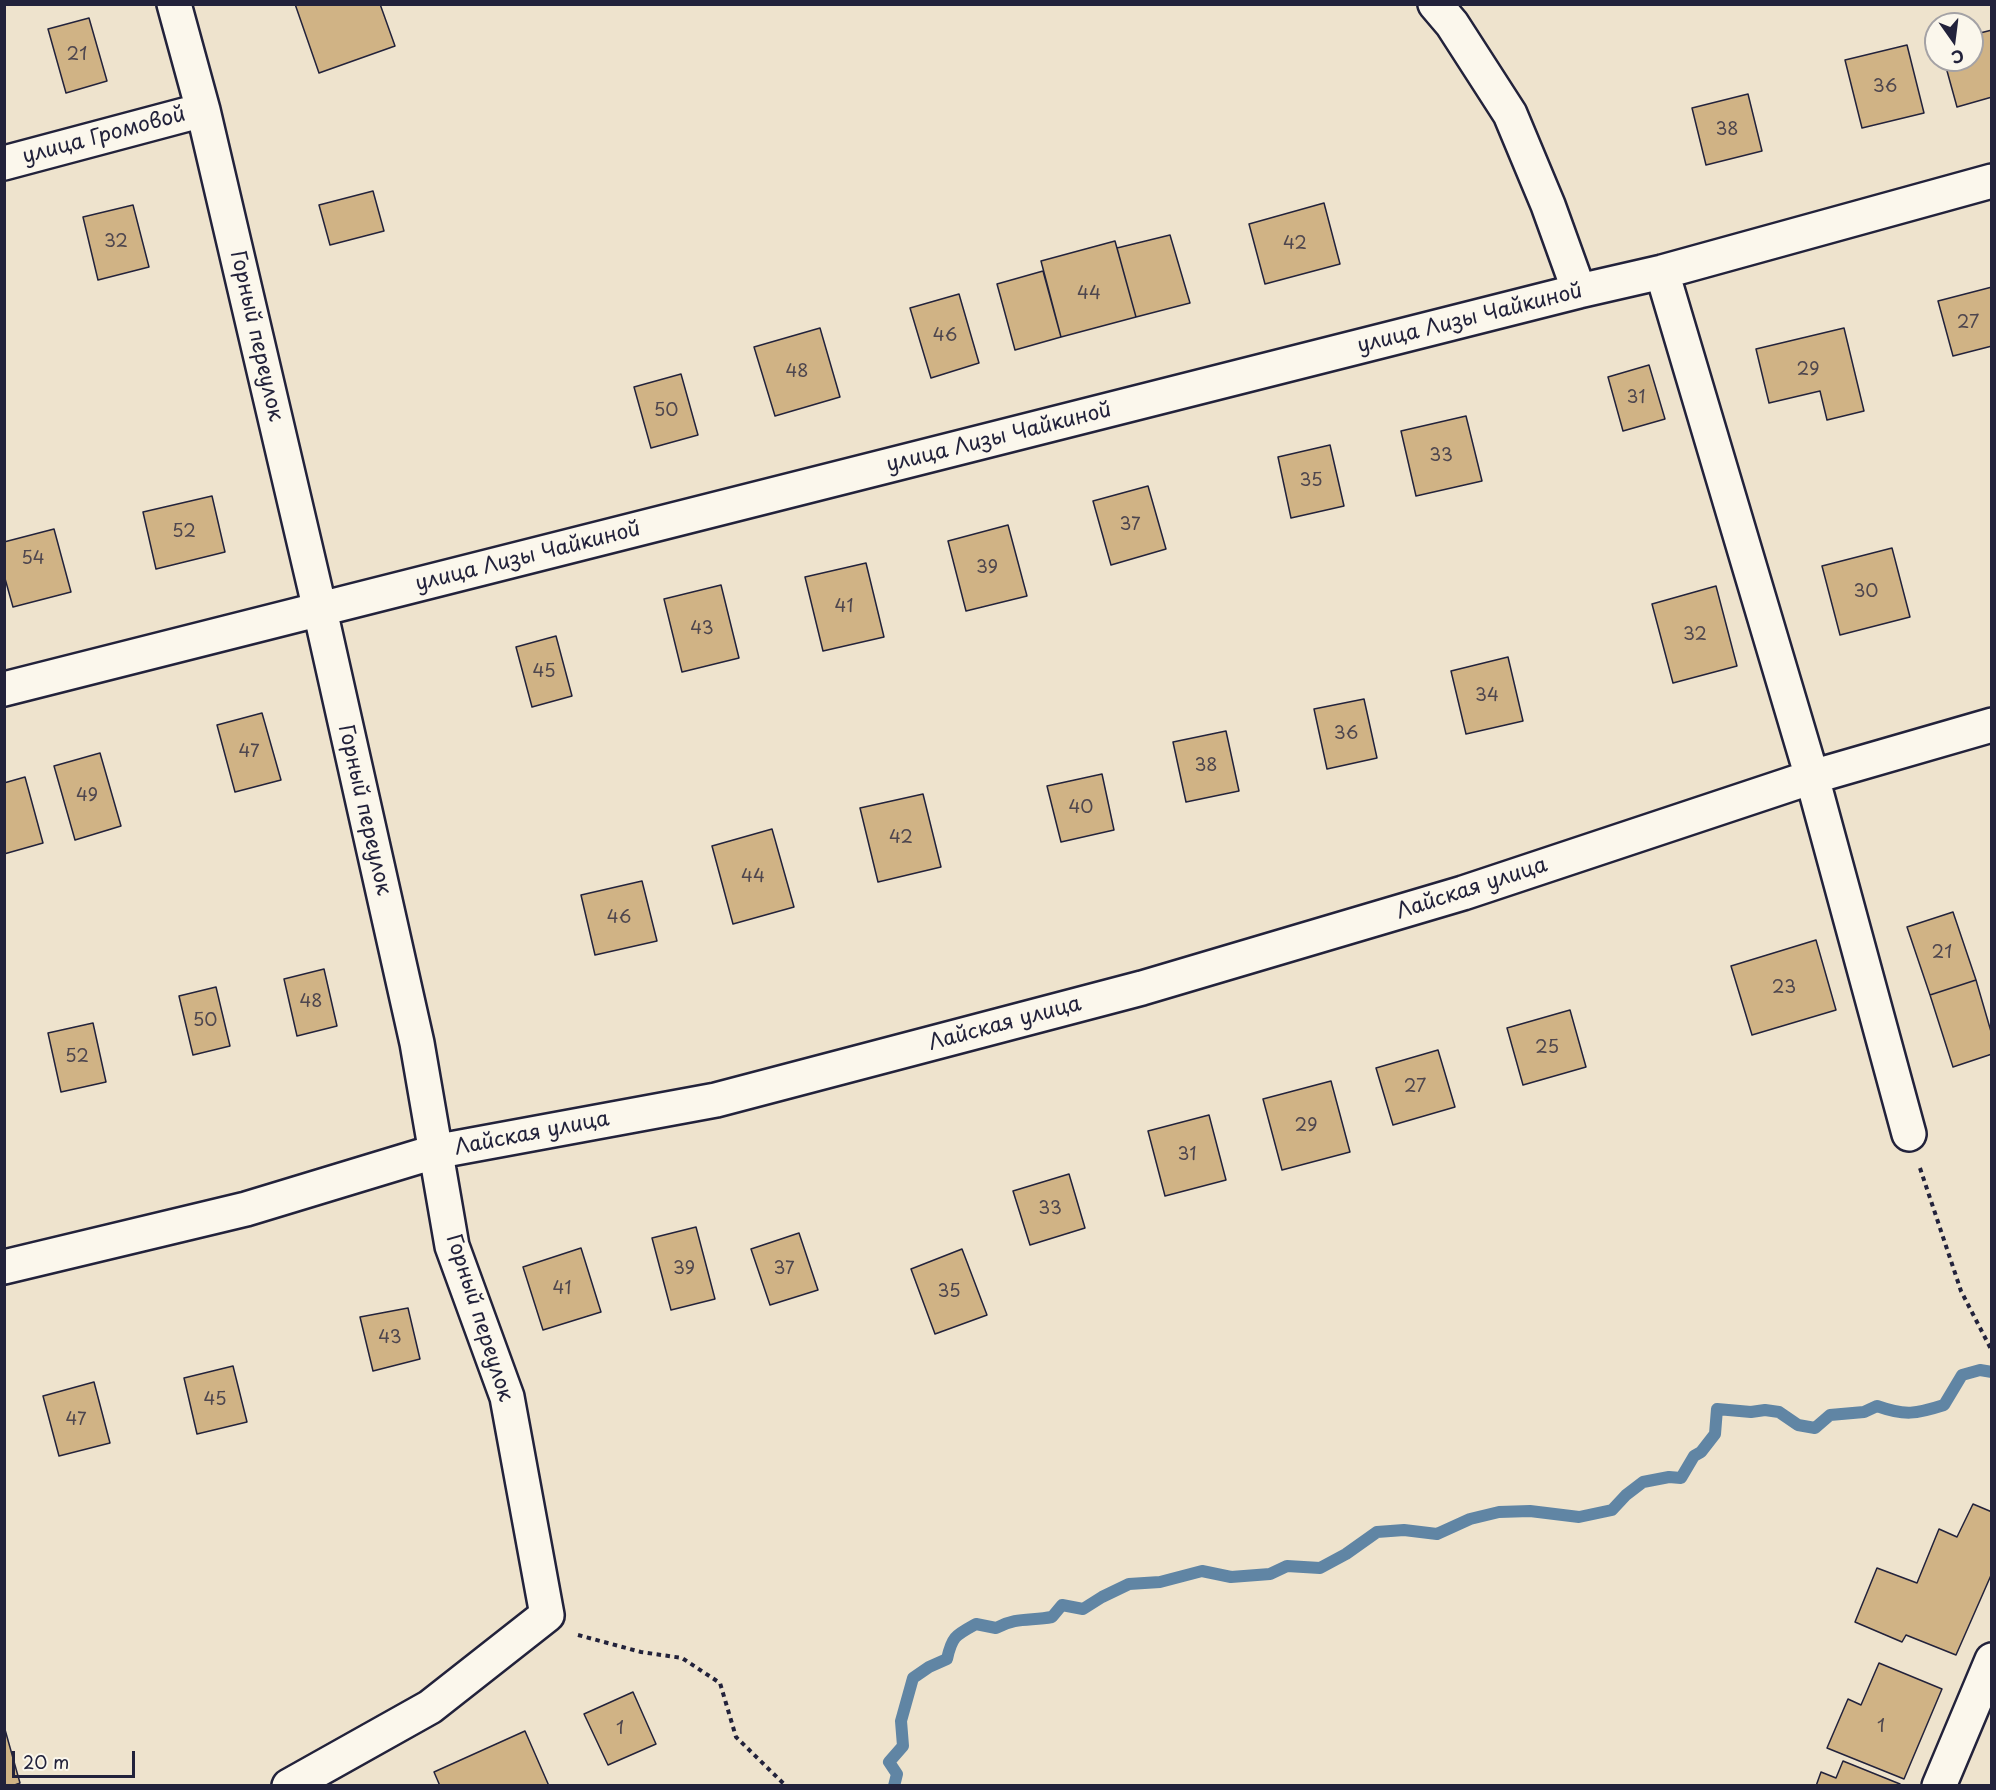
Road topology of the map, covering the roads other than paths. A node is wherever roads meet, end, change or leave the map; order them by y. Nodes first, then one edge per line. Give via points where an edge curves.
1 (174, 4) edge
2 (1435, 4) edge
3 (203, 110) junction
4 (4, 163) edge
5 (1992, 180) edge
6 (1662, 272) junction
7 (1579, 291) junction
8 (320, 610) junction
9 (4, 688) edge
10 (1992, 725) edge
11 (1812, 777) junction
12 (1909, 1134) road end
13 (435, 1152) junction
14 (4, 1266) edge
15 (1992, 1660) edge
16 (289, 1785) edge
17 (1939, 1785) edge

1 - 3 street, Горный переулок
2 - 7 street via 1510,114
3 - 4 street, улица Громовой
3 - 8 street, Горный переулок
5 - 6 street, улица Лизы Чайкиной
6 - 7 street, улица Лизы Чайкиной
6 - 11 street
7 - 8 street, улица Лизы Чайкиной
8 - 9 street, улица Лизы Чайкиной
8 - 13 street, Горный переулок via 417,1043
10 - 11 street, Лайская улица
11 - 12 street
11 - 13 street, Лайская улица via 1463,893 1142,988 716,1100
13 - 14 street, Лайская улица via 246,1209
13 - 16 street, Горный переулок via 452,1246 507,1397 547,1615 430,1707
15 - 17 street

